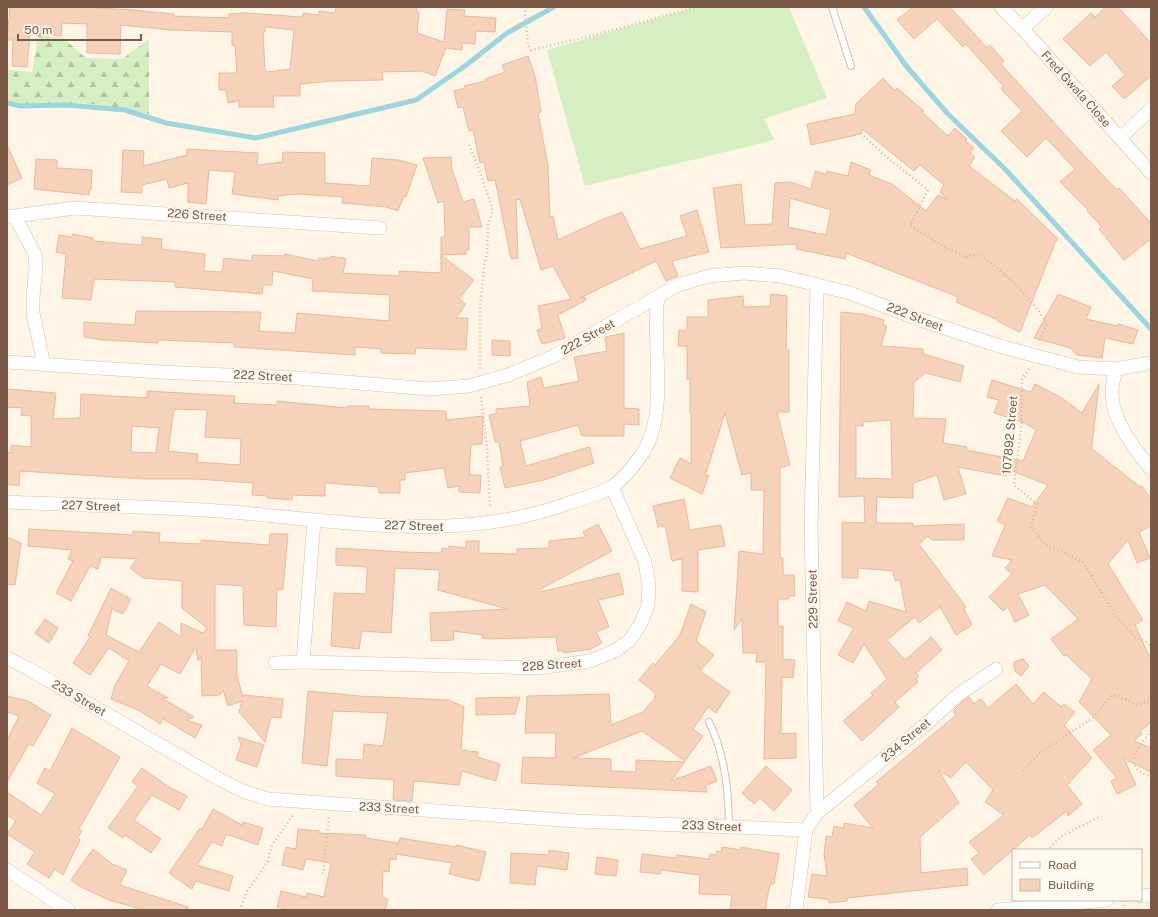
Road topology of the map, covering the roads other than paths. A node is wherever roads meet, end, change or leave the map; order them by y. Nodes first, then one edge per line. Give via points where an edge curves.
1 (832, 7) edge
2 (1000, 7) edge
3 (1047, 7) edge
4 (1022, 28) junction
5 (851, 66) dead end
6 (1151, 109) edge
7 (1120, 138) junction
8 (1151, 173) edge
9 (11, 217) edge
10 (380, 228) dead end
11 (817, 284) junction
12 (658, 297) junction
13 (7, 362) edge
14 (1151, 362) edge
15 (44, 365) junction
16 (1116, 369) junction
17 (1151, 469) edge
18 (612, 487) junction
19 (7, 502) edge
20 (314, 521) junction
21 (7, 658) edge
22 (303, 662) junction
23 (275, 663) dead end
24 (996, 669) dead end
25 (709, 722) dead end
26 (817, 813) junction
27 (729, 827) junction
28 (806, 830) junction
29 (7, 870) edge
30 (1096, 901) edge
31 (68, 910) edge
32 (796, 910) edge
33 (998, 910) edge

1 - 5 lane
2 - 4 street, Fred Gwala Close
3 - 4 street
4 - 7 street, Fred Gwala Close
6 - 7 street
7 - 8 street, Fred Gwala Close
9 - 10 street, 226 Street via 75,208
9 - 15 street, 226 Street via 35,254 33,313
11 - 12 street, 222 Street via 781,276 744,273 709,276 678,286
11 - 16 street, 222 Street via 1043,358 1078,367
11 - 26 street, 229 Street via 811,526
12 - 15 street, 222 Street via 554,356 508,375 469,386 430,389 297,378
12 - 18 street, 227 Street via 655,312 657,402 653,427 645,449
13 - 15 street, 222 Street
14 - 16 street, 222 Street
16 - 17 street via 1112,394 1114,411
18 - 20 street, 227 Street via 556,508 460,527
18 - 22 street, 228 Street via 644,562 649,587 648,605 642,623 630,640 615,651 590,662 538,668
19 - 20 street, 227 Street via 206,510
20 - 22 street
21 - 27 street, 233 Street via 225,782 268,799 576,821
22 - 23 street, 228 Street
24 - 26 street, 234 Street via 958,695
25 - 27 lane via 716,736 726,778
26 - 28 street
27 - 28 street, 233 Street
28 - 32 street
29 - 31 street
30 - 33 street

